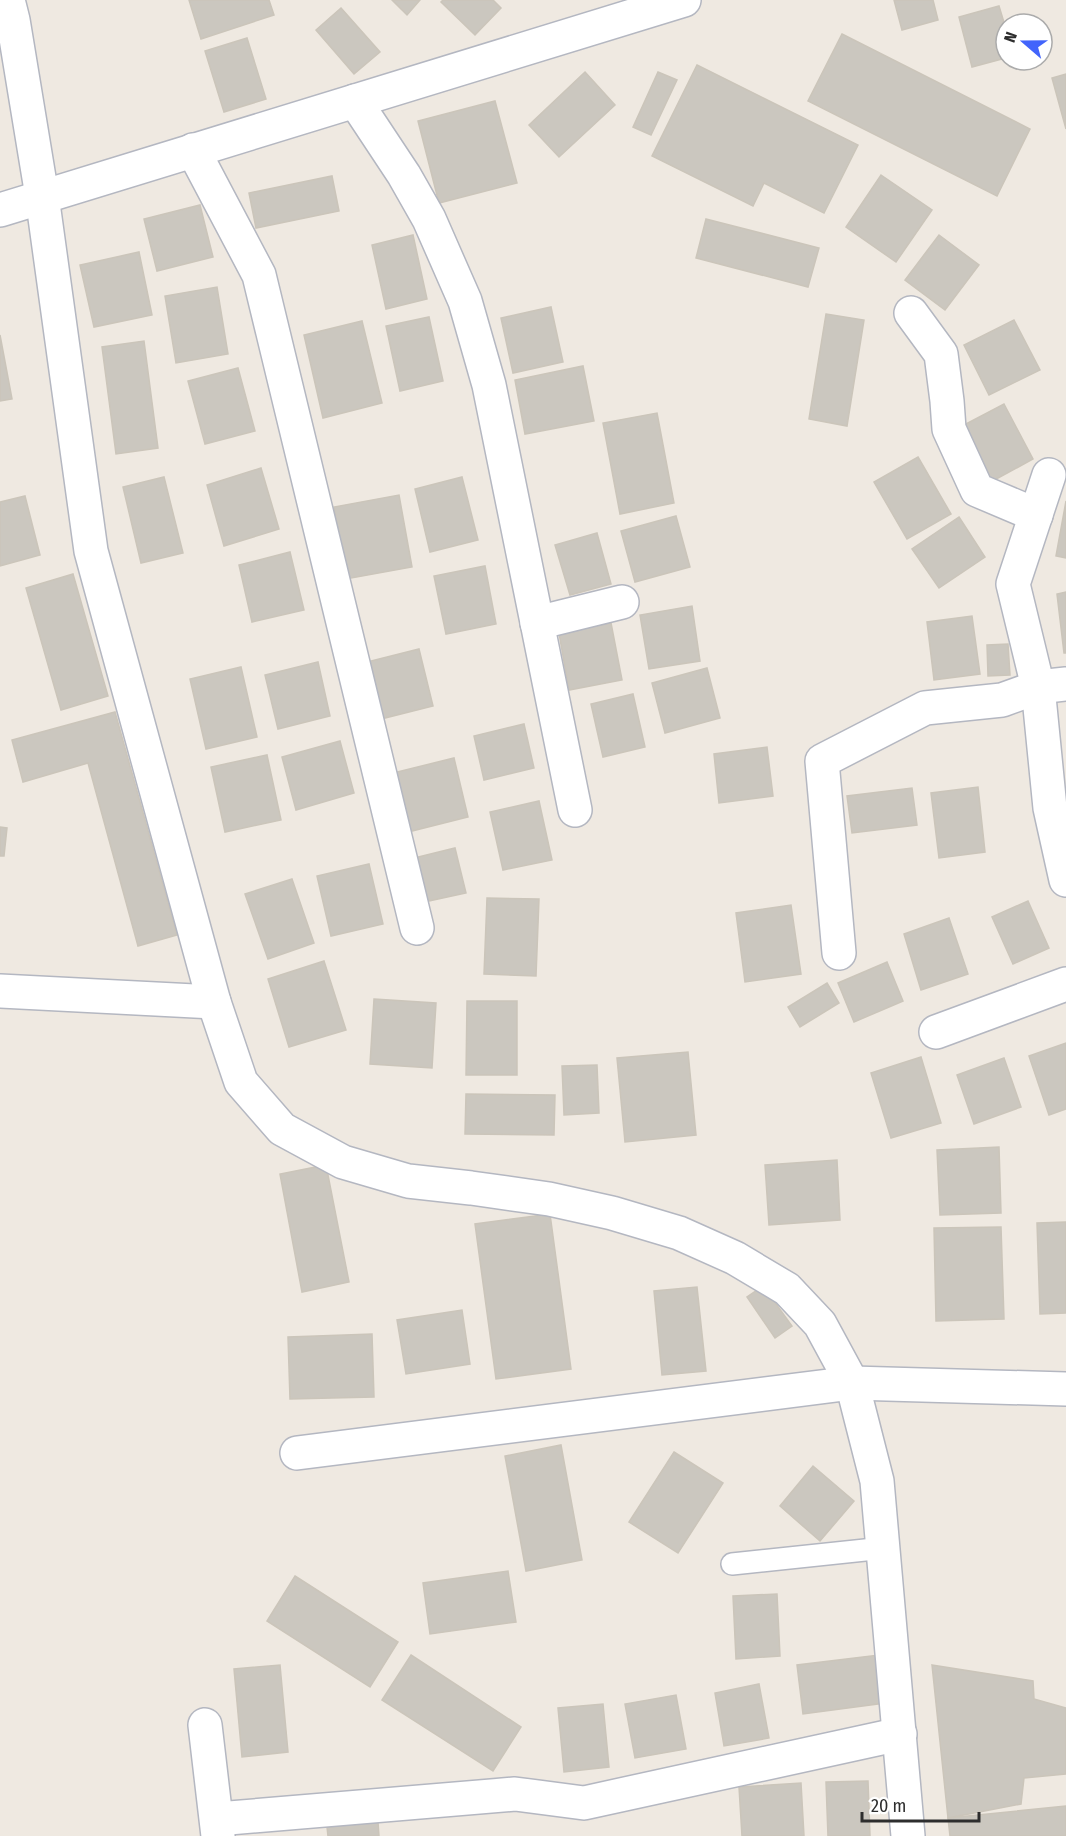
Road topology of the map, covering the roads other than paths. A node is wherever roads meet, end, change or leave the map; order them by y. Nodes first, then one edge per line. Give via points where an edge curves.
1 (8, 0) edge
2 (684, 0) edge
3 (355, 101) junction
4 (194, 150) junction
5 (42, 196) junction
6 (0, 210) edge
7 (911, 313) dead end
8 (1049, 475) dead end
9 (1036, 515) junction
10 (622, 602) dead end
11 (537, 623) junction
12 (1052, 686) edge
13 (574, 810) dead end
14 (1066, 880) edge
15 (417, 928) dead end
16 (839, 953) dead end
17 (1066, 984) edge
18 (0, 991) edge
19 (214, 1002) junction
20 (936, 1032) dead end
21 (852, 1383) junction
22 (1066, 1389) edge
23 (297, 1454) dead end
24 (884, 1548) junction
25 (732, 1564) dead end
26 (205, 1725) dead end
27 (900, 1734) junction
28 (218, 1828) edge
29 (908, 1836) edge

1 - 5 street
2 - 3 street
3 - 4 street
3 - 11 street via 429,219 465,301 489,385
4 - 5 street
4 - 15 street via 259,275
5 - 6 street
5 - 19 street via 91,551
7 - 9 street via 941,354 949,429 977,490
8 - 9 street
9 - 12 street via 1013,584
10 - 11 street
11 - 13 street
12 - 14 street via 1050,808
12 - 16 street via 1002,700 925,708 822,761
17 - 20 street
18 - 19 street
19 - 21 street via 241,1082 282,1129 344,1162 408,1181 549,1199 612,1213 698,1241 787,1289 820,1324
21 - 22 street
21 - 23 street
21 - 24 street via 877,1481
24 - 25 lane
24 - 27 street
26 - 28 street
27 - 28 street via 584,1803 515,1794
27 - 29 street

